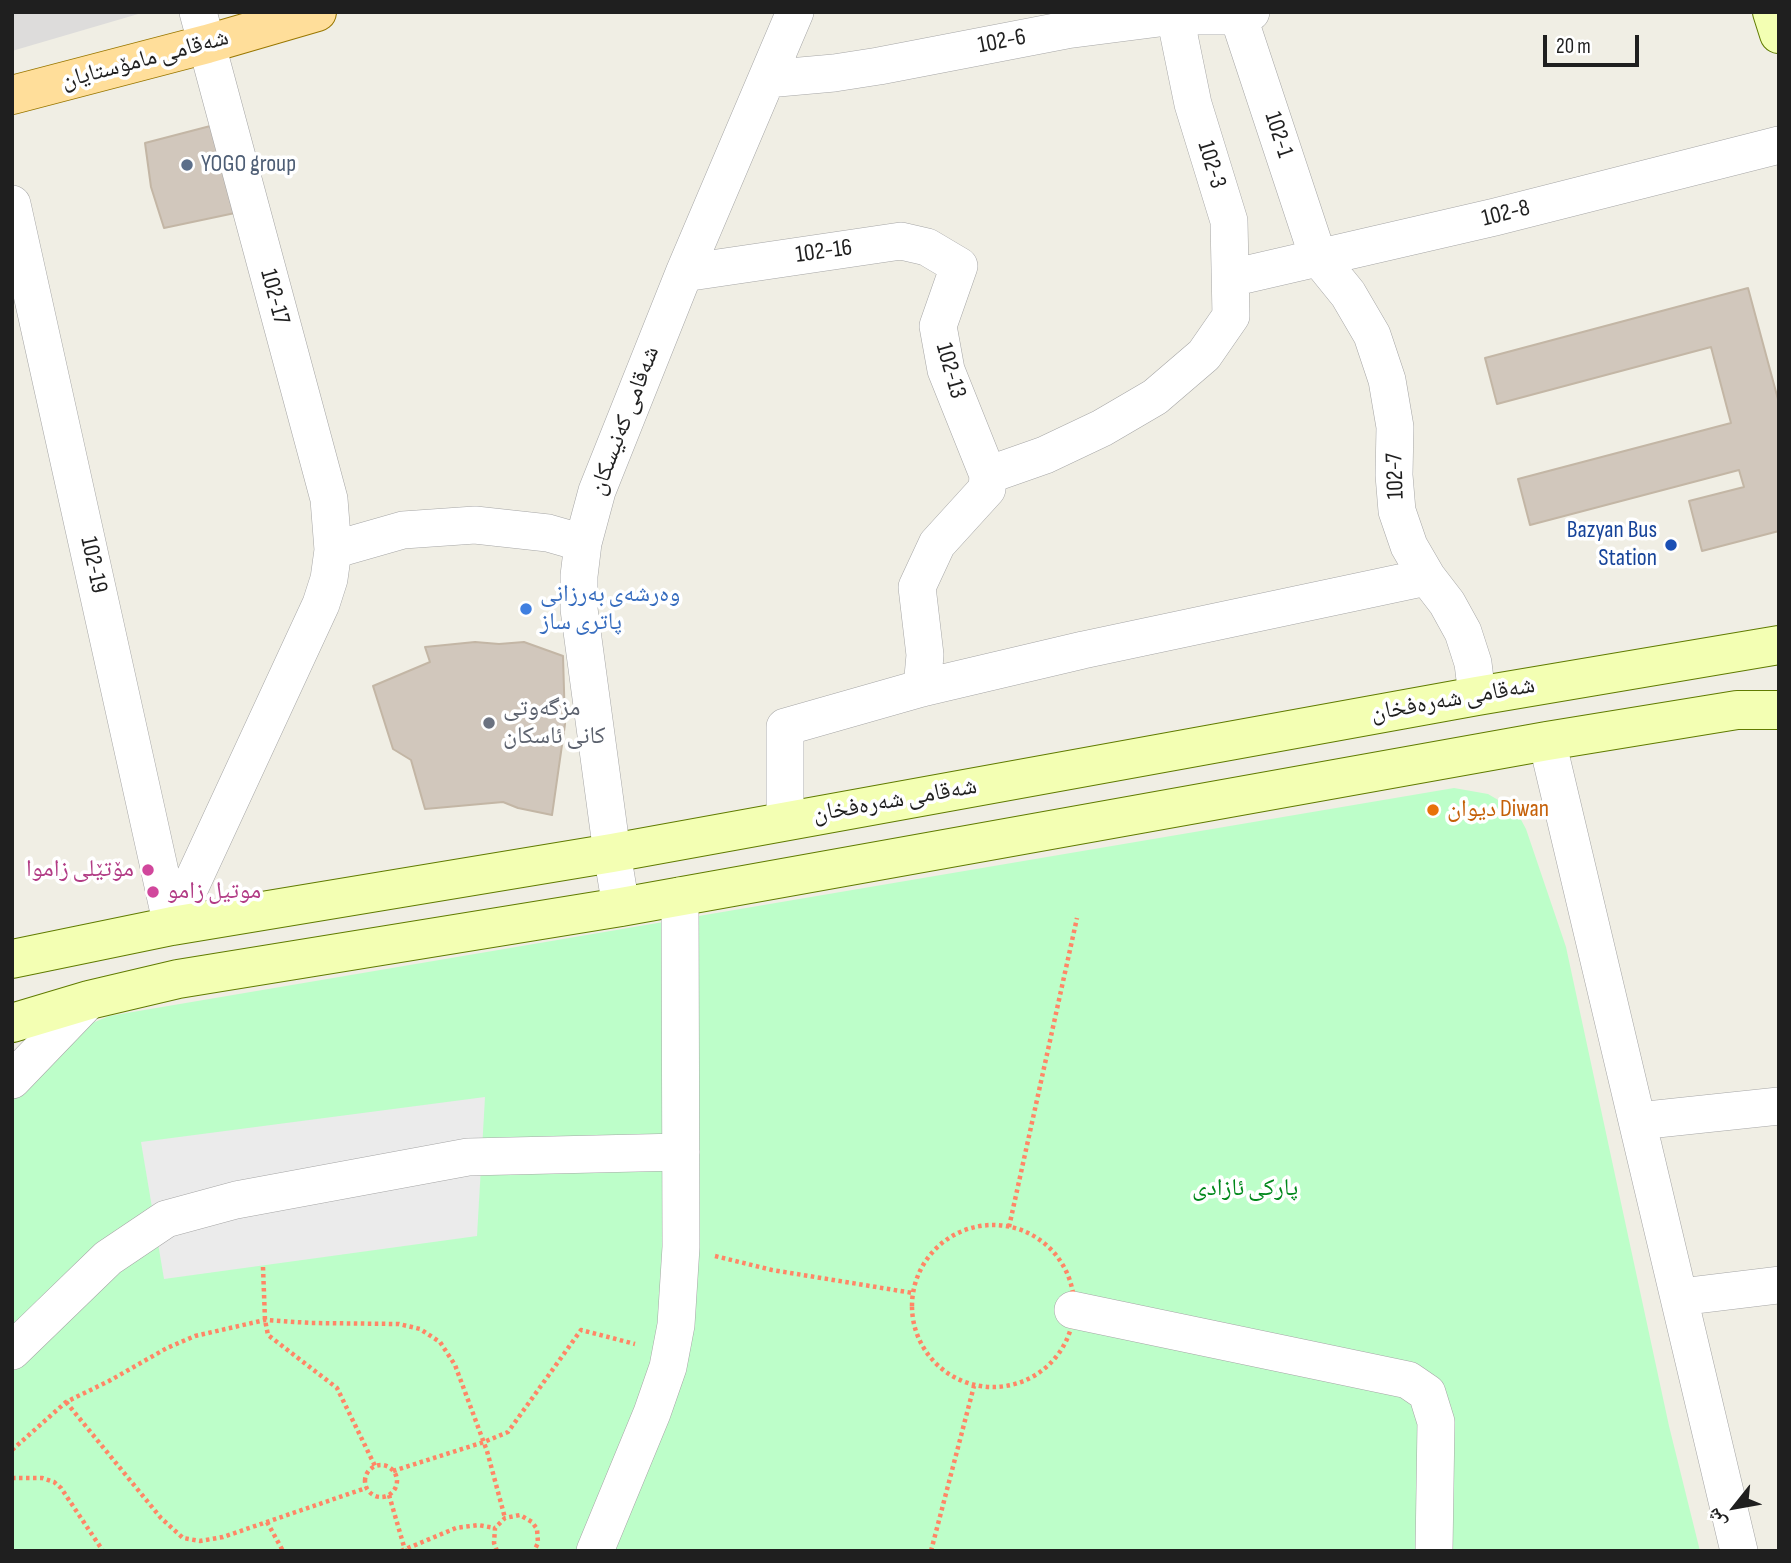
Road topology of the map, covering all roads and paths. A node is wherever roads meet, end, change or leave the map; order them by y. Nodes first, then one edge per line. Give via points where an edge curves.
1 (317, 12) edge
2 (795, 12) edge
3 (1772, 12) edge
4 (1242, 13) edge
5 (1175, 16) junction
6 (1064, 21) edge
7 (203, 28) edge
8 (1779, 34) edge
9 (767, 79) junction
10 (12, 95) edge
11 (1779, 145) edge
12 (12, 204) edge
13 (1318, 257) junction
14 (959, 266) joint
15 (684, 273) junction
16 (1231, 278) junction
17 (988, 475) junction
18 (583, 543) junction
19 (333, 550) junction
20 (1427, 578) junction
21 (1779, 645) edge
22 (922, 688) junction
23 (1477, 695) junction
24 (1778, 710) edge
25 (1547, 741) junction
26 (785, 821) junction
27 (612, 853) junction
28 (680, 896) junction
29 (621, 906) junction
30 (1077, 918) dead end
31 (172, 926) junction
32 (12, 959) edge
33 (89, 1000) junction
34 (12, 1024) edge
35 (12, 1080) edge
36 (1779, 1106) edge
37 (1638, 1121) junction
38 (681, 1152) junction
39 (1009, 1227) junction
40 (681, 1247) junction
41 (264, 1267) dead end
42 (1779, 1285) edge
43 (913, 1293) junction
44 (1680, 1297) junction
45 (1073, 1310) junction
46 (265, 1320) junction
47 (17, 1339) edge
48 (635, 1344) dead end
49 (974, 1385) junction
50 (66, 1402) junction
51 (484, 1442) junction
52 (12, 1450) edge
53 (374, 1466) junction
54 (393, 1471) junction
55 (12, 1478) edge
56 (366, 1488) junction
57 (390, 1495) junction
58 (505, 1518) junction
59 (267, 1522) junction
60 (495, 1528) junction
61 (404, 1550) edge
62 (103, 1551) edge
63 (283, 1551) edge
64 (497, 1551) edge
65 (534, 1551) edge
66 (595, 1551) edge
67 (931, 1551) edge
68 (1434, 1551) edge
69 (1739, 1551) edge

1 - 7 main road, شەقامی مامۆستایان
2 - 9 street, شەقامی کەنیسکان
3 - 8 main road
4 - 5 street, 102-6
4 - 13 street, 102-1
5 - 6 street, 102-6
5 - 16 street, 102-3 via 1192,104 1228,221
6 - 9 street, 102-6 via 878,66
7 - 10 main road, شەقامی مامۆستایان
7 - 19 street, 102-17 via 329,499
9 - 15 street, شەقامی کەنیسکان
11 - 13 street, 102-8
12 - 31 street, 102-19
13 - 16 street, 102-8
13 - 20 street, 102-7 via 1348,294 1372,335 1387,380 1395,427 1397,511
14 - 15 street, 102-16 via 927,247 901,241
14 - 17 street, 102-13 via 938,326 946,370
15 - 18 street, شەقامی کەنیسکان via 597,491
16 - 17 street, 102-3 via 1231,316 1204,355 1155,397 1079,439
17 - 22 street via 987,489 937,544 917,587 925,655
18 - 19 street via 511,527 451,526 403,530
18 - 27 street, شەقامی کەنیسکان via 579,609
19 - 31 street, 102-17 via 321,604
20 - 22 street
20 - 23 street, 102-7 via 1463,632
21 - 23 main road, شەقامی شەرەفخان
22 - 26 street via 785,727
23 - 26 main road, شەقامی شەرەفخان
24 - 25 main road via 1737,710
25 - 28 main road
25 - 37 street
26 - 27 main road, شەقامی شەرەفخان
27 - 29 street, شەقامی کەنیسکان
27 - 31 main road, شەقامی شەرەفخان
28 - 29 main road
28 - 38 street
29 - 33 main road via 178,979
30 - 39 path
31 - 32 main road, شەقامی شەرەفخان
33 - 34 main road
33 - 35 street
36 - 37 street
37 - 44 street
38 - 40 street
38 - 47 street via 468,1157 236,1200 166,1219 108,1258
39 - 43 path via 973,1227 948,1238 929,1255
39 - 45 path via 1025,1231 1048,1247 1065,1268
40 - 43 path via 772,1270
40 - 66 street via 668,1367
41 - 46 path
42 - 44 street
43 - 49 path via 915,1331 927,1354 945,1373
44 - 69 street
45 - 49 path via 1063,1347 1046,1368 1023,1383 996,1388
45 - 68 street via 1408,1380 1427,1393 1436,1422
46 - 50 path via 195,1335
46 - 51 path via 399,1324 419,1329 440,1342 455,1365
46 - 53 path via 268,1335 337,1388
48 - 51 path via 581,1329 508,1432
49 - 67 path
50 - 52 path
50 - 59 path via 161,1518 183,1538 223,1537
51 - 54 path
51 - 58 path
53 - 54 path via 385,1465
53 - 56 path via 367,1473
54 - 57 path via 397,1480
55 - 62 path via 54,1482
56 - 57 path via 374,1496
56 - 59 path
57 - 61 path
58 - 60 path
58 - 65 path via 520,1515 532,1522 538,1536
59 - 63 path
60 - 61 path via 456,1528
60 - 64 path

